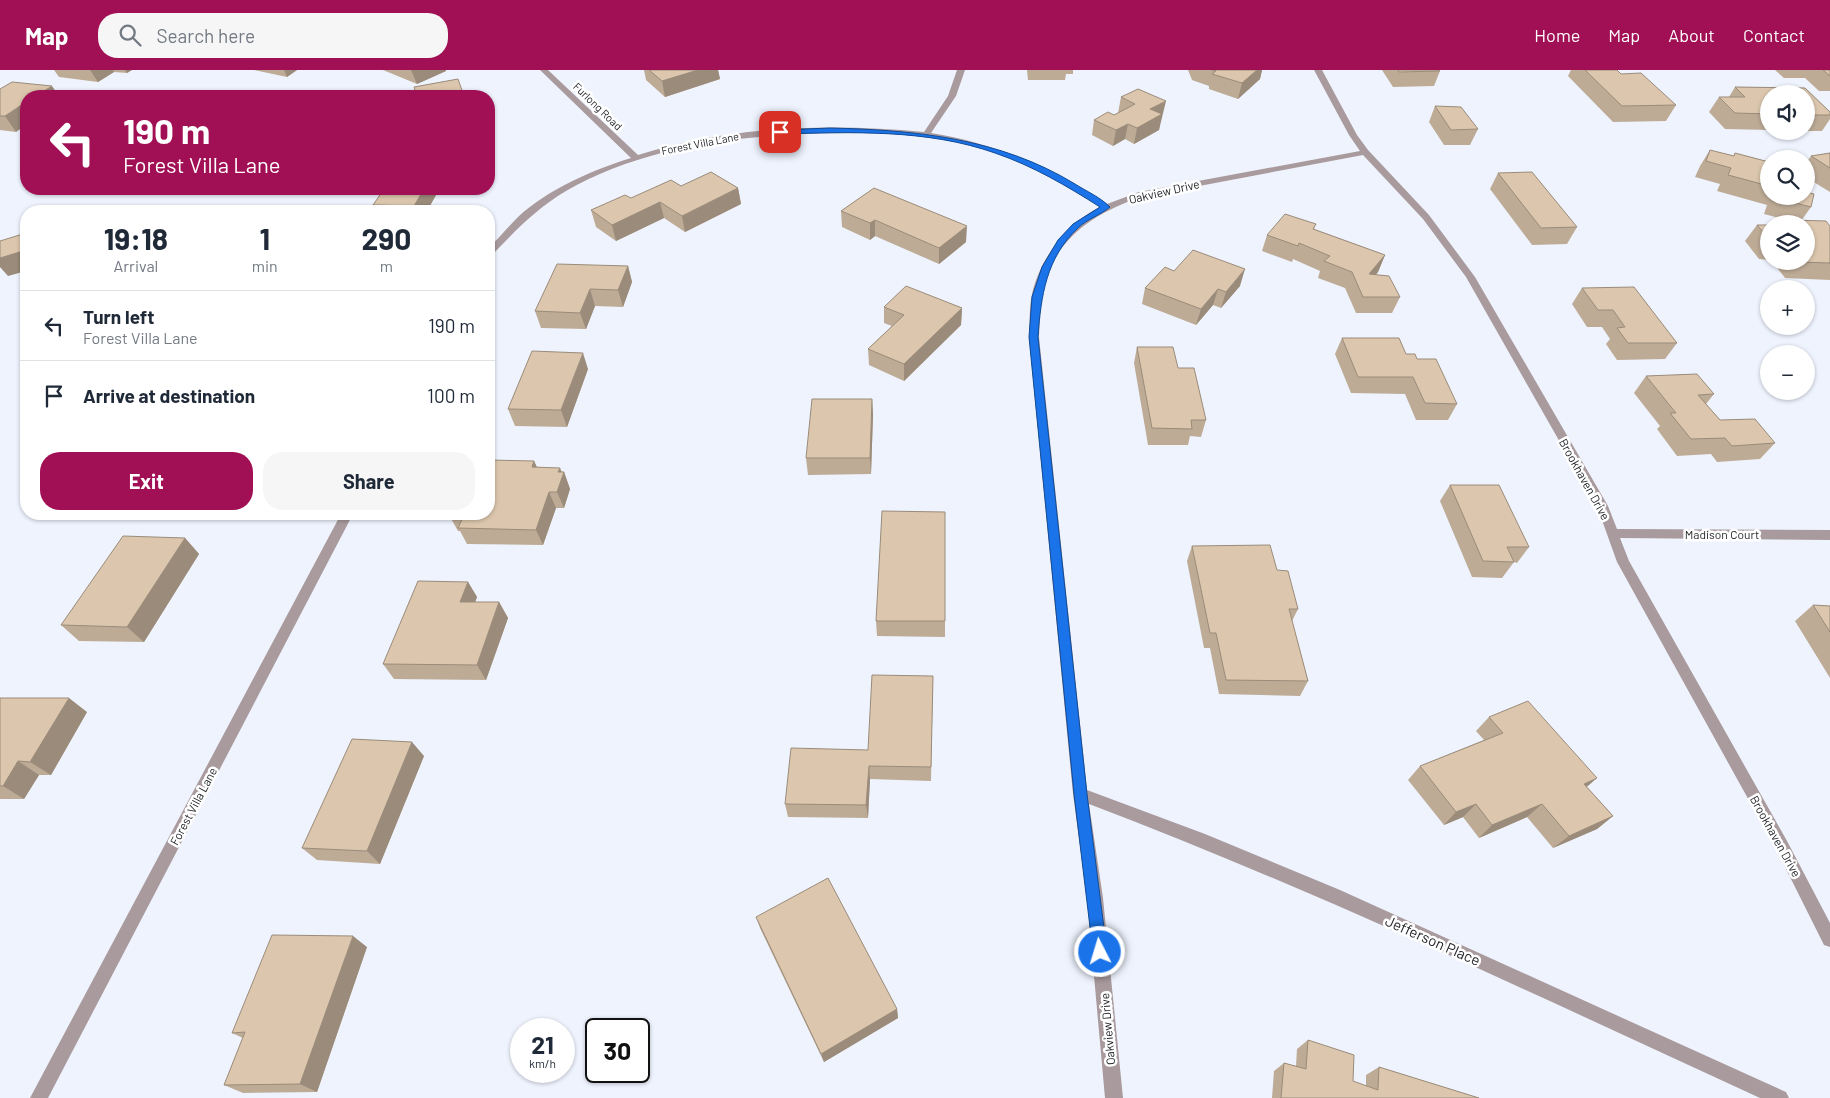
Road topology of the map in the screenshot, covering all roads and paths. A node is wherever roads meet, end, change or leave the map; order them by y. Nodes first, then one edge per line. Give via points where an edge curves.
1 (544, 70) edge
2 (961, 70) edge
3 (1318, 70) edge
4 (926, 135) junction
5 (1365, 152) junction
6 (636, 158) junction
7 (1106, 207) junction
8 (495, 248) edge
9 (344, 520) edge
10 (1613, 533) junction
11 (1830, 535) edge
12 (1080, 794) junction
13 (1830, 938) edge
14 (38, 1098) edge
15 (1114, 1098) edge
16 (1780, 1098) edge

1 - 6 street, Furlong Road
2 - 4 street via 952,97
3 - 5 street, Brookhaven Drive
4 - 6 street, Forest Villa Lane via 830,130 780,132 693,143
4 - 7 street, Forest Villa Lane via 998,151 1055,175
5 - 7 street, Oakview Drive via 1139,195
5 - 10 street, Brookhaven Drive via 1426,217 1470,277 1604,508
6 - 8 street, Forest Villa Lane via 584,179 554,196 523,218
7 - 12 street, Oakview Drive via 1076,225 1046,267 1037,297 1034,337
9 - 14 street, Forest Villa Lane
10 - 11 street, Madison Court
10 - 13 street, Brookhaven Drive via 1623,562
12 - 15 street, Oakview Drive via 1095,898
12 - 16 street, Jefferson Place via 1200,839 1334,895

